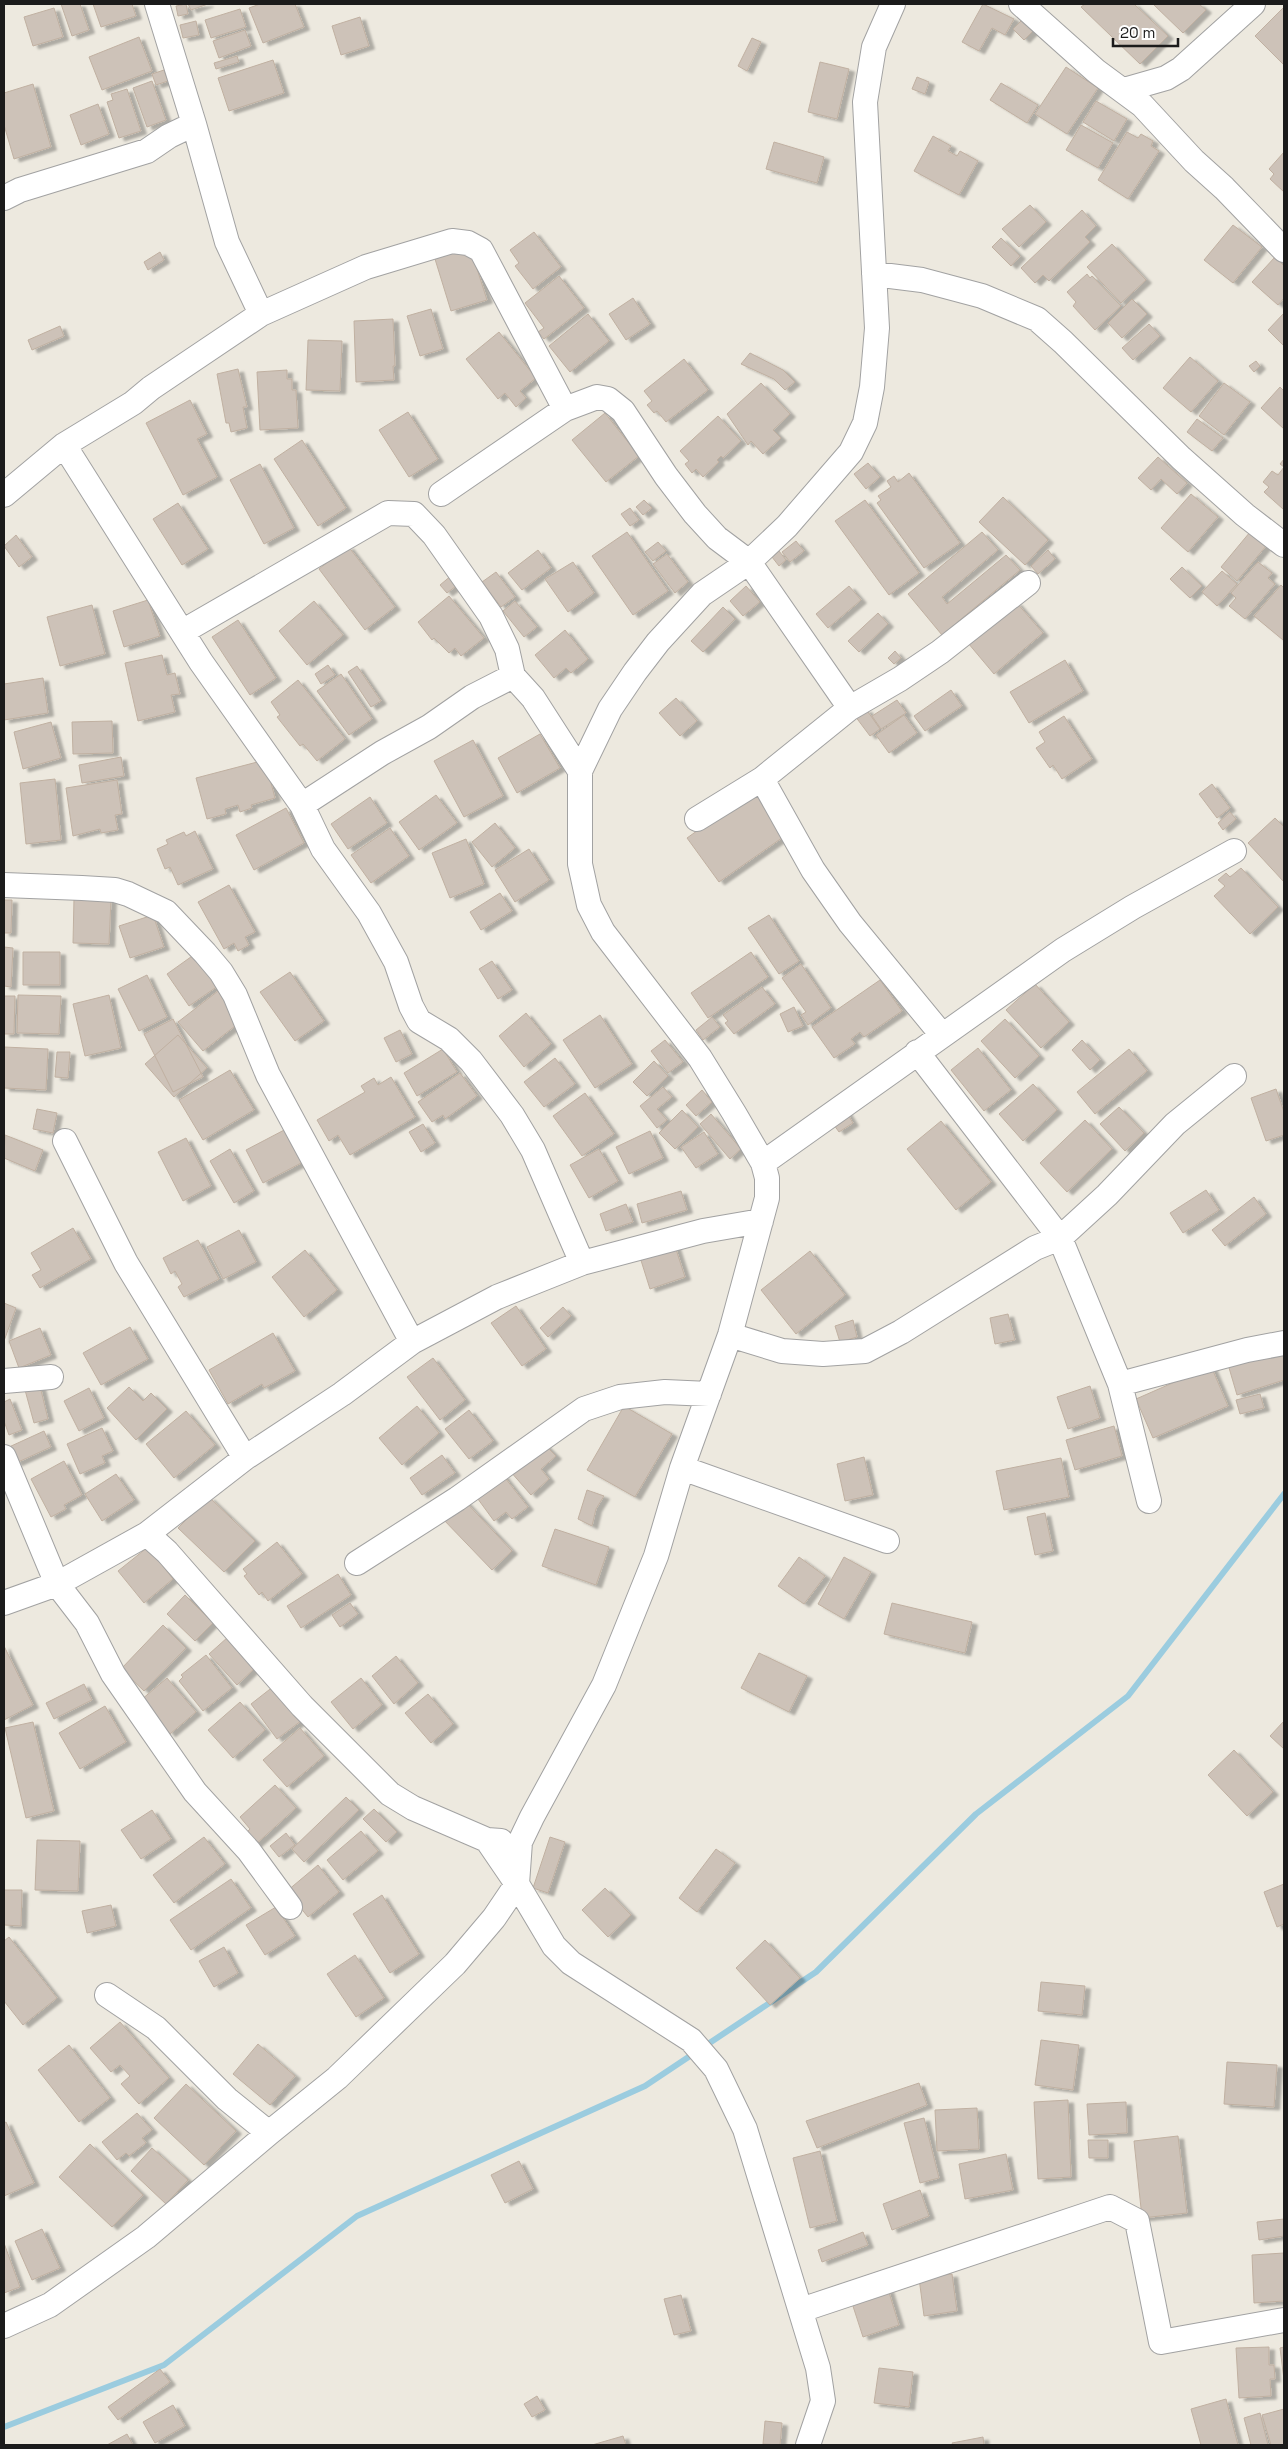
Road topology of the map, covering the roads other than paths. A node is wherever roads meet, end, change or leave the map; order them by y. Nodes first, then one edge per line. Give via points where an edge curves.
1 (157, 4) edge
2 (893, 4) edge
3 (1021, 4) edge
4 (1253, 4) edge
5 (1124, 90) junction
6 (194, 124) junction
7 (4, 198) edge
8 (1284, 250) edge
9 (874, 274) junction
10 (261, 314) junction
11 (565, 409) junction
12 (64, 444) junction
13 (441, 494) dead end
14 (4, 496) edge
15 (1284, 544) edge
16 (749, 562) junction
17 (1028, 583) dead end
18 (182, 632) junction
19 (513, 676) junction
20 (850, 708) junction
21 (580, 771) junction
22 (762, 779) junction
23 (302, 805) junction
24 (697, 819) dead end
25 (1234, 851) dead end
26 (4, 885) edge
27 (942, 1035) junction
28 (917, 1052) junction
29 (1234, 1076) dead end
30 (65, 1141) dead end
31 (763, 1163) junction
32 (761, 1221) junction
33 (1060, 1238) junction
34 (582, 1263) junction
35 (730, 1335) junction
36 (412, 1342) junction
37 (1284, 1343) edge
38 (51, 1377) dead end
39 (4, 1381) edge
40 (1120, 1384) junction
41 (709, 1394) junction
42 (4, 1457) edge
43 (245, 1458) junction
44 (682, 1468) junction
45 (1148, 1501) dead end
46 (147, 1534) junction
47 (886, 1540) dead end
48 (357, 1563) dead end
49 (57, 1584) junction
50 (4, 1603) edge
51 (487, 1840) junction
52 (520, 1842) junction
53 (517, 1884) junction
54 (290, 1907) dead end
55 (107, 1995) dead end
56 (269, 2133) junction
57 (801, 2310) junction
58 (1284, 2320) edge
59 (4, 2326) edge
60 (808, 2445) edge

1 - 6 street
2 - 9 street via 874,47 865,102
3 - 5 street via 1096,72
4 - 5 street via 1181,69 1157,81
5 - 8 street
6 - 7 street via 147,152 20,190
6 - 10 street via 227,242
9 - 15 street via 922,280 982,296 1037,319 1188,464 1245,515
9 - 16 street via 878,328 865,423 851,452 787,526
10 - 11 street via 366,267 452,241 468,243 481,250
10 - 12 street via 133,403
11 - 13 street
11 - 16 street via 597,397 608,399 623,411 695,514 717,538
12 - 14 street
12 - 18 street
16 - 20 street
16 - 21 street via 702,594 658,642 610,709
17 - 20 street via 940,652
18 - 19 street via 388,513 414,514 434,535 491,616 507,649
18 - 23 street
19 - 21 street via 533,698
19 - 23 street via 472,697
20 - 22 street
21 - 31 street via 580,864 589,905 602,932 700,1058
22 - 24 street
22 - 27 street via 813,870 850,923
23 - 34 street via 323,849 384,938 419,1021 449,1039 471,1062 534,1150
25 - 27 street via 1063,950
26 - 36 street via 114,890 128,894 166,912 222,972 268,1075
27 - 28 street
28 - 31 street
28 - 33 street
29 - 33 street via 1175,1124 1107,1195
30 - 43 street via 126,1263
31 - 32 street via 767,1198
32 - 34 street via 704,1231
32 - 35 street
33 - 35 street via 1035,1248 865,1351 823,1354 782,1351
33 - 40 street
34 - 36 street via 497,1297
35 - 41 street
36 - 43 street via 342,1394
37 - 40 street
38 - 39 street
40 - 45 street
41 - 44 street
41 - 48 street via 665,1392 620,1397 584,1409 457,1499
42 - 49 street
43 - 46 street
44 - 47 street
44 - 52 street via 656,1556 604,1685
46 - 49 street
46 - 51 street via 167,1552 302,1706 390,1794 413,1808
49 - 50 street
49 - 54 street via 87,1624 113,1674 195,1792 249,1851
51 - 52 street
51 - 53 street
52 - 53 street
53 - 56 street via 494,1918 455,1964 337,2078
53 - 57 street via 554,1946 571,1963 691,2040 716,2069 745,2129
55 - 56 street via 156,2028 227,2099
56 - 59 street via 146,2237 88,2280 50,2306
57 - 58 street via 1110,2207 1137,2221 1161,2342
57 - 60 street via 818,2368 823,2400

